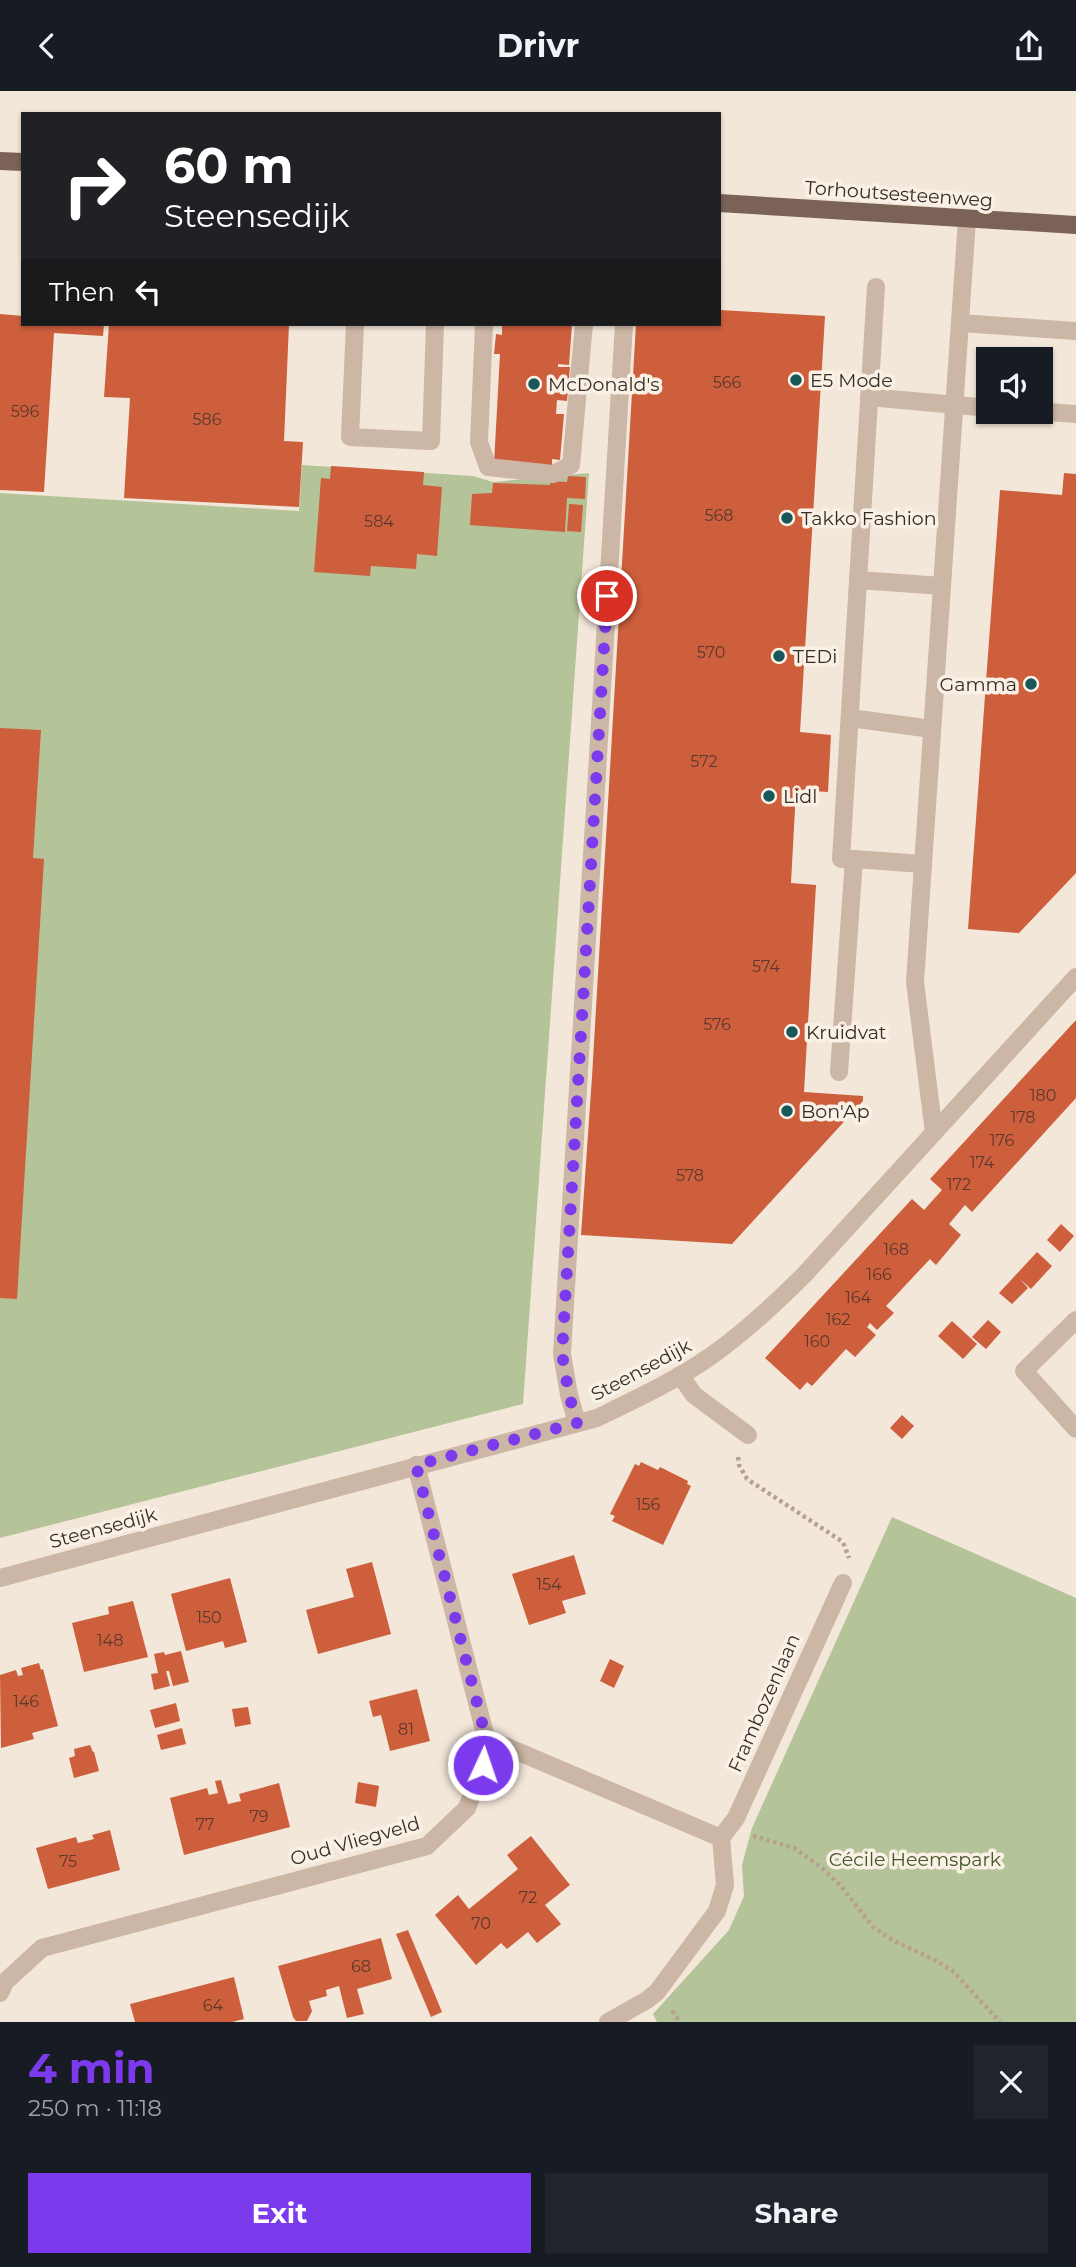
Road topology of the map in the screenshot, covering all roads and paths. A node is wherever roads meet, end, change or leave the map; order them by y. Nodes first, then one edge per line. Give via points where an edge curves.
1 (0, 161) edge
2 (21, 162) edge
3 (721, 203) edge
4 (967, 219) junction
5 (1076, 225) edge
6 (876, 287) dead end
7 (960, 323) junction
8 (355, 326) edge
9 (435, 326) edge
10 (484, 326) edge
11 (584, 326) edge
12 (624, 326) edge
13 (1076, 331) edge
14 (869, 397) junction
15 (954, 406) junction
16 (976, 407) edge
17 (1053, 412) edge
18 (1076, 414) edge
19 (858, 580) junction
20 (942, 586) junction
21 (850, 718) junction
22 (932, 729) junction
23 (854, 859) junction
24 (923, 864) junction
25 (1076, 977) edge
26 (839, 1072) dead end
27 (934, 1133) junction
28 (1076, 1320) edge
29 (680, 1375) junction
30 (577, 1423) junction
31 (1076, 1429) edge
32 (748, 1435) joint
33 (416, 1465) junction
34 (0, 1578) edge
35 (843, 1583) joint
36 (486, 1738) junction
37 (721, 1838) junction
38 (0, 1993) edge
39 (608, 2022) edge
40 (1000, 2022) edge

1 - 2 main road
3 - 4 main road, Torhoutsesteenweg
4 - 5 main road, Torhoutsesteenweg
4 - 7 street
6 - 14 street
7 - 13 street
7 - 15 street
8 - 9 street via 350,437 431,441
10 - 11 street via 479,442 488,467 554,474 571,465
12 - 30 street via 563,1329 562,1354
14 - 15 street
14 - 19 street
15 - 16 street
15 - 20 street
17 - 18 street
19 - 20 street
19 - 21 street
20 - 22 street
21 - 22 street
21 - 23 street via 841,859
22 - 24 street
23 - 24 street
23 - 26 street
24 - 27 street via 915,982
25 - 27 street, Steensedijk
27 - 29 street, Steensedijk via 759,1319
28 - 31 street via 1024,1371
29 - 30 street, Steensedijk via 597,1418
29 - 32 street via 694,1395
30 - 33 street, Steensedijk
32 - 35 path via 737,1453 747,1479 843,1542 849,1557 849,1573
33 - 34 street, Steensedijk
33 - 36 street, Oud Vliegveld
35 - 37 street, Frambozenlaan via 736,1818
36 - 37 street
36 - 38 street, Oud Vliegveld via 483,1765 467,1808 427,1846 41,1948 5,1982
37 - 39 street via 725,1885 717,1911 657,1992
37 - 40 path via 747,1835 794,1848 840,1885 873,1927 953,1971

